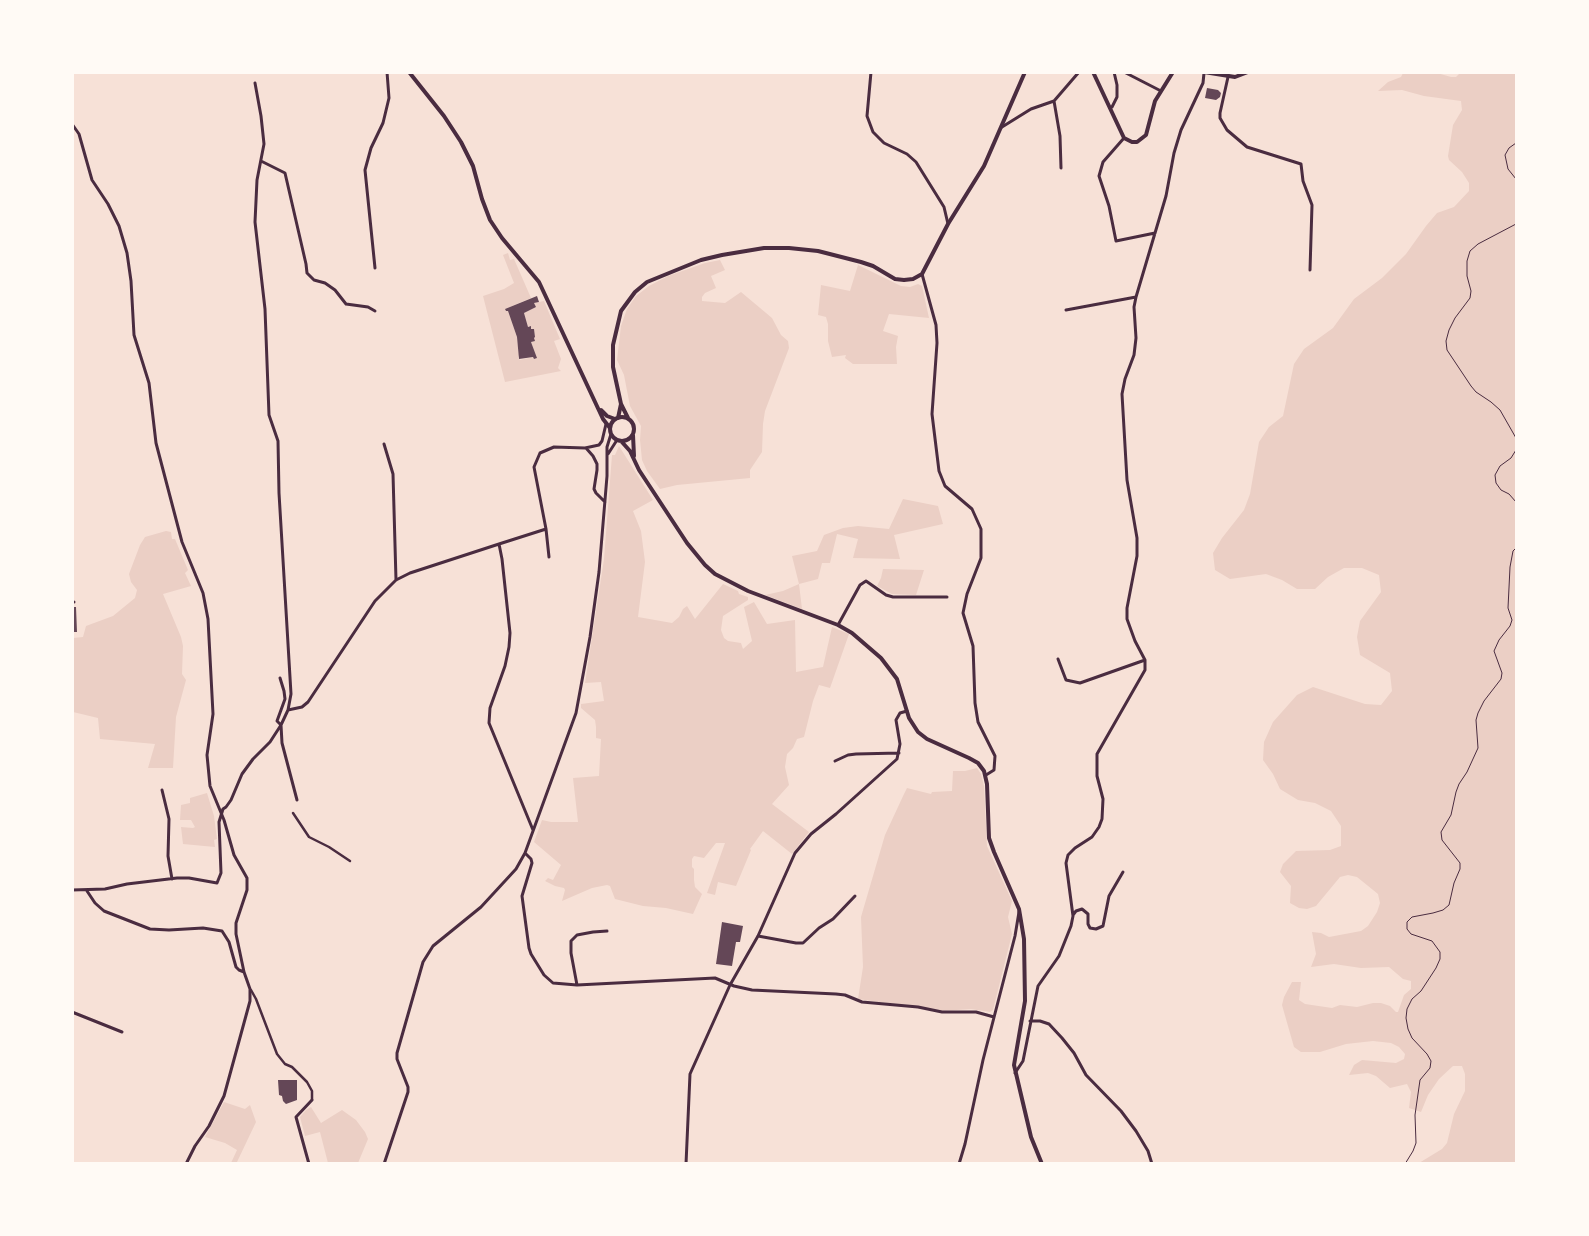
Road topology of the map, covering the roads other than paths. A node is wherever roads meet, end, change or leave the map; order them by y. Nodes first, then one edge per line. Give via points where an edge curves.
1 (387, 72) edge
2 (409, 72) edge
3 (871, 72) edge
4 (1025, 72) edge
5 (1079, 72) edge
6 (1093, 72) edge
7 (1114, 72) edge
8 (1124, 72) edge
9 (1173, 72) edge
10 (1248, 72) edge
11 (1204, 73) edge
12 (1228, 77) junction
13 (255, 83) dead end
14 (1161, 91) junction
15 (1054, 101) junction
16 (1110, 108) junction
17 (72, 124) edge
18 (1002, 127) junction
19 (1124, 138) junction
20 (261, 161) junction
21 (1061, 168) dead end
22 (948, 224) junction
23 (1155, 233) junction
24 (375, 268) dead end
25 (1310, 270) dead end
26 (922, 274) junction
27 (1136, 297) junction
28 (1066, 310) dead end
29 (375, 311) dead end
30 (621, 404) junction
31 (600, 409) junction
32 (617, 418) junction
33 (628, 418) junction
34 (606, 423) junction
35 (610, 428) junction
36 (611, 434) junction
37 (633, 434) junction
38 (619, 441) junction
39 (384, 444) dead end
40 (585, 448) junction
41 (608, 455) junction
42 (634, 458) junction
43 (605, 502) junction
44 (546, 529) junction
45 (499, 544) junction
46 (548, 558) dead end
47 (396, 580) junction
48 (947, 596) dead end
49 (838, 625) junction
50 (1058, 659) dead end
51 (1144, 660) junction
52 (280, 678) dead end
53 (288, 710) junction
54 (907, 710) junction
55 (281, 725) junction
56 (899, 753) junction
57 (835, 761) dead end
58 (986, 775) junction
59 (162, 790) dead end
60 (297, 800) dead end
61 (293, 813) dead end
62 (221, 814) junction
63 (533, 830) junction
64 (524, 853) junction
65 (350, 861) dead end
66 (1123, 872) dead end
67 (172, 879) junction
68 (72, 890) edge
69 (87, 891) junction
70 (855, 896) dead end
71 (1020, 909) junction
72 (1073, 916) junction
73 (607, 932) dead end
74 (758, 936) junction
75 (244, 972) junction
76 (577, 985) junction
77 (730, 985) junction
78 (250, 989) junction
79 (72, 1012) edge
80 (994, 1017) junction
81 (1030, 1022) junction
82 (122, 1032) dead end
83 (1015, 1073) junction
84 (312, 1100) joint
85 (186, 1164) edge
86 (309, 1164) edge
87 (384, 1164) edge
88 (686, 1164) edge
89 (959, 1164) edge
90 (1042, 1164) edge
91 (1152, 1164) edge

1 - 24 street via 388,98 383,123 365,170
2 - 31 street via 461,142 473,166 490,220 542,286
3 - 22 street via 867,116 870,125 884,143 908,154 916,162 944,207
4 - 18 street
5 - 15 street
6 - 16 street
7 - 16 street via 1117,91
8 - 14 street
9 - 14 street
10 - 12 street
11 - 12 street
11 - 23 street via 1203,83 1181,130
12 - 25 street via 1220,113 1227,130 1247,147 1301,164 1312,206
13 - 20 street via 264,144
14 - 19 street via 1155,101 1146,136 1138,142
15 - 18 street via 1030,109
15 - 21 street
16 - 19 street
17 - 62 street via 79,134 92,180 119,226 127,253 134,335 149,383 156,443 182,542 203,593 208,619 213,714 208,774
18 - 22 street via 984,166
19 - 23 street via 1103,162 1099,176 1116,241
20 - 29 street via 285,173 306,273 335,290 346,304
20 - 53 street via 254,222 265,309 269,415 278,441 291,694
22 - 26 street
23 - 27 street
26 - 30 street via 913,279 895,279 873,266 818,251 764,248 701,260 658,277 635,292 621,311 615,332 613,368
26 - 58 street via 938,343 932,414 939,471 945,486 972,509 981,529 981,558 963,613 973,646 978,722 995,756 994,770
27 - 28 street
27 - 51 street via 1134,355 1122,394 1127,480 1137,538 1126,618
30 - 32 street
30 - 33 street
31 - 32 street via 607,416
31 - 34 street
32 - 33 street
32 - 35 street
33 - 37 street via 634,425
34 - 35 street
34 - 40 street via 599,445
35 - 36 street
36 - 38 street
36 - 41 street
37 - 38 street via 628,440
37 - 42 street
38 - 41 street
38 - 42 street via 627,446
39 - 47 street via 393,474
40 - 43 street via 597,464 594,489
40 - 44 street via 554,447 540,453 534,467
41 - 43 street
42 - 49 street via 687,543 715,574 758,596
43 - 63 street via 599,572 576,713
44 - 45 street
44 - 46 street
45 - 47 street
45 - 63 street via 510,647 490,708 489,723
47 - 53 street via 375,601 308,702
48 - 49 street via 893,597 866,581 860,585
49 - 54 street via 867,644 881,658 897,679
50 - 51 street via 1066,680 1080,683
51 - 72 street via 1146,670 1097,754 1097,776 1103,799 1099,827 1092,837 1068,855 1066,864
52 - 55 street via 285,699 277,721
53 - 55 street
54 - 56 street via 896,720
54 - 58 street via 918,732 978,763
55 - 60 street via 282,743
55 - 62 street via 242,774
56 - 57 street via 856,754
56 - 74 street via 893,763 811,834 795,853
58 - 71 street via 989,838
59 - 67 street via 169,819 168,856
61 - 65 street via 309,838
62 - 67 street via 219,881
62 - 75 street via 234,855 247,878 247,890 236,923
63 - 64 street
64 - 76 street via 532,863 522,896 531,954 549,980 560,985
64 - 87 street via 516,869 487,900 433,946 423,962 396,1052 408,1092
66 - 72 street via 1109,896 1103,926 1090,928 1088,914 1082,909 1076,910
67 - 69 street
68 - 69 street
69 - 75 street via 104,910 150,929 203,928 222,932 229,942 236,967
70 - 74 street via 803,943
71 - 80 street
71 - 83 street via 1025,1001
72 - 81 street via 1061,951 1038,986
73 - 76 street via 577,935 572,941
74 - 77 street
75 - 78 street
76 - 77 street via 715,978
77 - 80 street via 752,990 836,994 862,1002 942,1012 976,1012
77 - 88 street via 690,1074
78 - 84 street via 277,1054 307,1082
78 - 85 street via 244,1028 224,1096
79 - 82 street
80 - 89 street
81 - 83 street via 1023,1061
81 - 91 street via 1048,1024 1062,1038 1086,1075 1136,1130
83 - 90 street via 1030,1136
84 - 86 street via 296,1117

